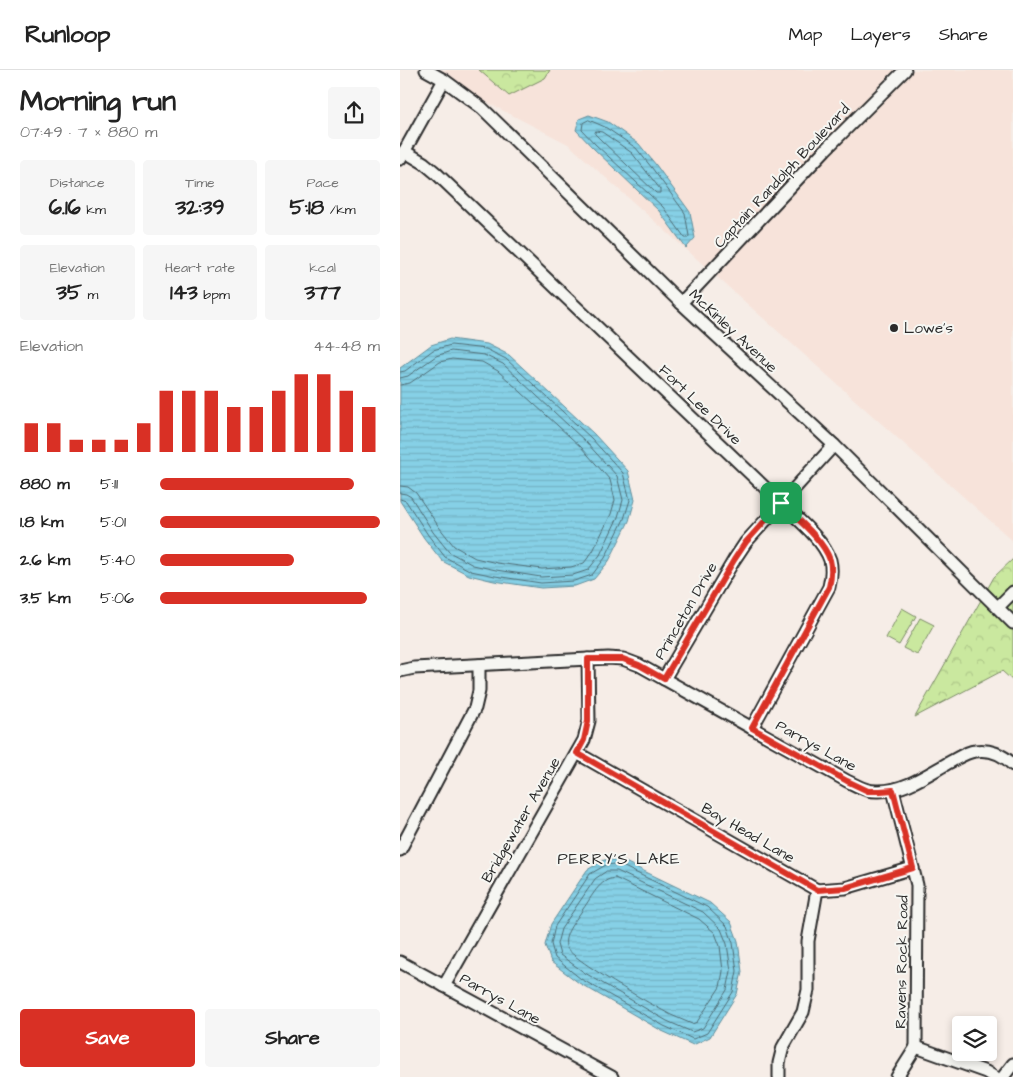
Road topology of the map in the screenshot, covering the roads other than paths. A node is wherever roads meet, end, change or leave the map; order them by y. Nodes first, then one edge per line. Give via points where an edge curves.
1 (426, 70) edge
2 (905, 70) edge
3 (444, 80) junction
4 (402, 155) edge
5 (681, 303) junction
6 (834, 446) junction
7 (781, 503) junction
8 (1013, 592) edge
9 (998, 607) junction
10 (1013, 623) edge
11 (588, 659) junction
12 (479, 665) junction
13 (400, 671) edge
14 (664, 679) junction
15 (752, 728) junction
16 (577, 753) junction
17 (1013, 765) edge
18 (893, 790) junction
19 (400, 850) edge
20 (913, 868) junction
21 (817, 890) junction
22 (400, 962) edge
23 (444, 986) junction
24 (916, 1047) junction
25 (1013, 1064) edge
26 (612, 1077) edge
27 (779, 1077) edge
28 (897, 1077) edge
29 (994, 1077) edge
30 (1003, 1077) edge

1 - 3 street, McKinley Avenue
2 - 5 street, Captain Randolph Boulevard
3 - 4 street
3 - 5 street, McKinley Avenue via 482,108
4 - 7 street, Fort Lee Drive via 424,163 436,173
5 - 6 street, McKinley Avenue
6 - 7 street, Princeton Drive
6 - 9 street, McKinley Avenue
7 - 14 street, Princeton Drive via 734,560
7 - 15 street, Fort Lee Drive via 822,544 830,561 831,578
8 - 9 street
9 - 10 street, McKinley Avenue
11 - 12 street, Parrys Lane
11 - 14 street, Parrys Lane via 623,659
11 - 16 street, Bridgewater Avenue via 588,721
12 - 13 street, Parrys Lane
12 - 19 street via 475,708
14 - 15 street, Parrys Lane
15 - 18 street, Parrys Lane via 868,791
16 - 21 street, Bay Head Lane
16 - 23 street, Bridgewater Avenue
17 - 18 street, Parrys Lane via 999,754 974,751
18 - 20 street, Ravens Rock Road
20 - 21 street via 845,888
20 - 24 street, Ravens Rock Road via 918,884
21 - 27 street via 808,941 807,997 803,1012 783,1047
22 - 23 street, Parrys Lane
23 - 26 street, Parrys Lane
24 - 28 street
24 - 29 street
25 - 30 street

